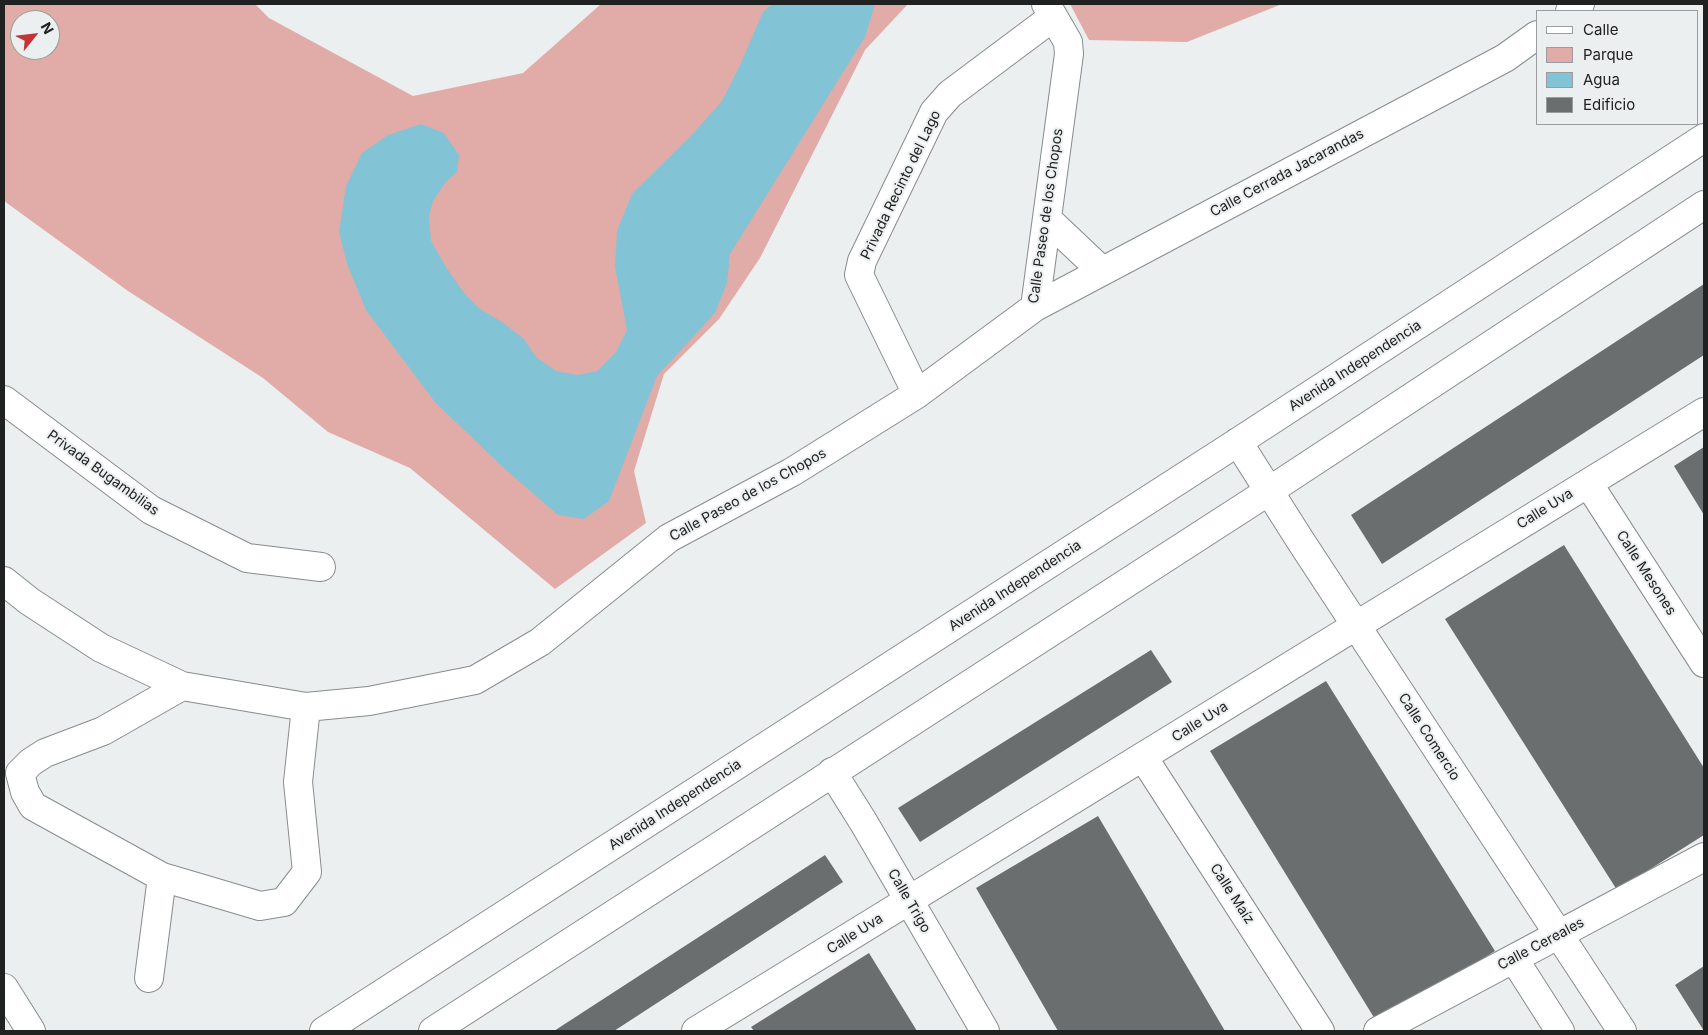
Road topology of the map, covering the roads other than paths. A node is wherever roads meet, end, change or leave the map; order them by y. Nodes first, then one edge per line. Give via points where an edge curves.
1 (1050, 10) edge
2 (1536, 36) edge
3 (1704, 138) edge
4 (1704, 205) edge
5 (1047, 220) junction
6 (1102, 271) junction
7 (1035, 307) junction
8 (917, 394) junction
9 (4, 400) edge
10 (1704, 412) edge
11 (1238, 442) junction
12 (1588, 483) junction
13 (1269, 491) junction
14 (321, 567) dead end
15 (4, 581) edge
16 (1356, 625) junction
17 (1704, 663) edge
18 (182, 686) junction
19 (306, 707) junction
20 (1143, 757) junction
21 (832, 772) junction
22 (1704, 857) edge
23 (162, 877) junction
24 (909, 901) junction
25 (1559, 935) junction
26 (1514, 958) junction
27 (149, 978) dead end
28 (4, 988) edge
29 (333, 1029) edge
30 (31, 1031) edge
31 (433, 1031) edge
32 (696, 1031) edge
33 (985, 1031) edge
34 (1320, 1031) edge
35 (1378, 1031) edge
36 (1560, 1031) edge
37 (1622, 1031) edge

1 - 5 street, Calle Paseo de los Chopos via 1068,42 1069,54
1 - 8 street, Privada Recinto del Lago via 950,94 934,112 862,261 860,275
2 - 6 street, Calle Cerrada Jacarandas via 1506,58
3 - 11 street, Avenida Independencia
4 - 13 street
5 - 6 street
5 - 7 street, Calle Paseo de los Chopos
6 - 7 street, Calle Cerrada Jacarandas
7 - 8 street, Calle Paseo de los Chopos
8 - 19 street, Calle Paseo de los Chopos via 792,472 669,538 540,642 475,680 370,702
9 - 14 street, Privada Bugambilias via 151,510 247,558
10 - 12 street, Calle Uva
11 - 13 street, Calle Comercio
11 - 29 street, Avenida Independencia
12 - 16 street, Calle Uva
12 - 17 street, Calle Mesones
13 - 16 street, Calle Comercio
13 - 21 street
15 - 18 street, Calle Paseo de los Chopos via 28,602 101,648
16 - 20 street, Calle Uva
16 - 25 street, Calle Comercio
18 - 19 street, Calle Paseo de los Chopos
18 - 23 street via 103,732 45,754 20,773 24,792 33,806
19 - 23 street via 298,782 307,872 284,902 260,906
20 - 24 street, Calle Uva
20 - 34 street, Calle Maíz
21 - 24 street, Calle Trigo
21 - 31 street
22 - 25 street, Calle Cereales
23 - 27 street
24 - 32 street, Calle Uva
24 - 33 street, Calle Trigo
25 - 26 street, Calle Cereales
25 - 37 street, Calle Comercio
26 - 35 street, Calle Cereales
26 - 36 street
28 - 30 street

